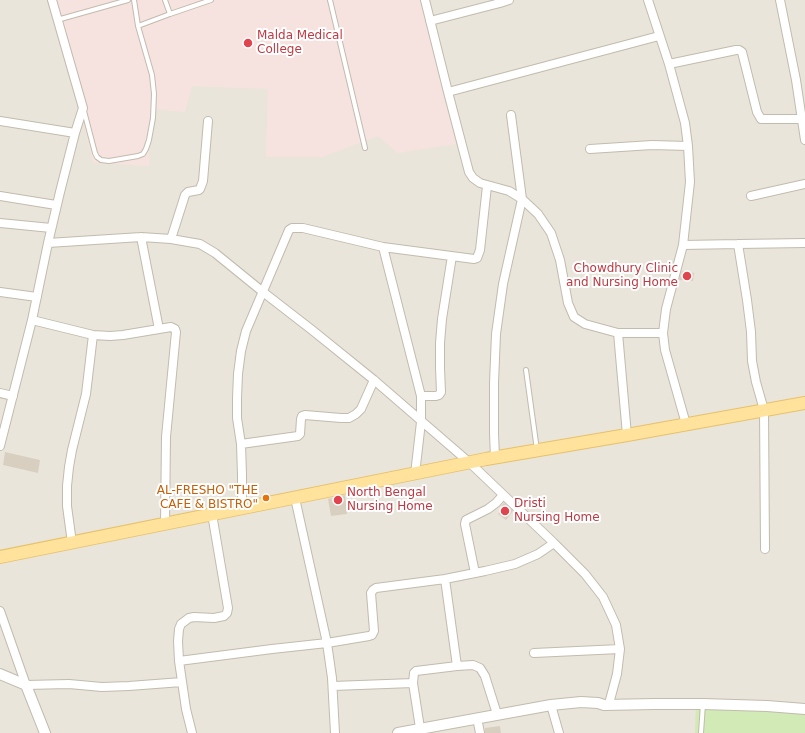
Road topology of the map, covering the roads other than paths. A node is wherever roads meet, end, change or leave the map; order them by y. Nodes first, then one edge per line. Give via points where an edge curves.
1 (52, 0) edge
2 (128, 0) edge
3 (134, 0) edge
4 (165, 0) edge
5 (212, 0) edge
6 (330, 0) edge
7 (425, 0) edge
8 (509, 0) edge
9 (648, 0) edge
10 (780, 0) edge
11 (499, 1) edge
12 (170, 14) junction
13 (57, 20) junction
14 (430, 21) junction
15 (138, 26) junction
16 (659, 36) junction
17 (670, 64) junction
18 (448, 92) junction
19 (83, 108) junction
20 (511, 115) dead end
21 (802, 119) junction
22 (0, 121) edge
23 (208, 121) dead end
24 (75, 133) junction
25 (805, 140) edge
26 (688, 146) junction
27 (365, 148) dead end
28 (590, 149) dead end
29 (805, 184) edge
30 (487, 186) junction
31 (0, 196) edge
32 (752, 196) dead end
33 (522, 199) junction
34 (56, 205) junction
35 (0, 223) edge
36 (51, 228) junction
37 (141, 237) junction
38 (172, 239) junction
39 (48, 243) junction
40 (805, 243) edge
41 (738, 244) junction
42 (683, 245) junction
43 (383, 247) junction
44 (452, 256) junction
45 (0, 292) edge
46 (263, 292) junction
47 (37, 297) junction
48 (32, 320) junction
49 (159, 328) junction
50 (618, 333) junction
51 (663, 333) junction
52 (93, 335) junction
53 (526, 370) dead end
54 (374, 380) junction
55 (0, 393) edge
56 (13, 396) junction
57 (421, 396) junction
58 (805, 402) edge
59 (764, 410) junction
60 (421, 422) junction
61 (686, 424) junction
62 (627, 435) junction
63 (241, 444) junction
64 (0, 446) edge
65 (537, 450) junction
66 (495, 458) junction
67 (470, 463) junction
68 (415, 474) junction
69 (502, 494) junction
70 (295, 498) junction
71 (242, 508) junction
72 (212, 514) junction
73 (166, 524) junction
74 (72, 542) junction
75 (554, 543) junction
76 (765, 549) dead end
77 (0, 557) edge
78 (475, 573) junction
79 (445, 578) junction
80 (0, 611) edge
81 (327, 643) junction
82 (620, 649) junction
83 (534, 653) dead end
84 (179, 660) junction
85 (457, 666) junction
86 (0, 674) edge
87 (182, 682) junction
88 (413, 683) junction
89 (26, 685) junction
90 (333, 686) junction
91 (610, 700) junction
92 (805, 702) edge
93 (598, 703) junction
94 (551, 704) junction
95 (703, 704) junction
96 (805, 709) edge
97 (497, 714) junction
98 (477, 718) junction
99 (420, 728) junction
100 (45, 733) edge
101 (192, 733) edge
102 (335, 733) edge
103 (398, 733) edge
104 (480, 733) edge
105 (559, 733) edge
106 (701, 733) edge

1 - 13 street
2 - 13 lane
3 - 15 lane
4 - 12 lane
5 - 12 lane
6 - 27 lane
7 - 14 street
8 - 11 street
9 - 16 street
10 - 21 street
11 - 14 street
12 - 15 lane
13 - 19 street
14 - 18 street
15 - 19 lane via 152,75 154,94 149,140 143,154 109,161 97,157
16 - 17 street
16 - 18 street
17 - 21 street via 740,50 761,119
17 - 26 street via 685,123
18 - 30 street via 470,172 473,178
19 - 24 street
20 - 33 street
21 - 25 street
22 - 24 street
23 - 38 street via 203,181 199,190 185,195
24 - 34 street
26 - 28 street via 652,145
26 - 42 street via 690,182
29 - 32 street
30 - 33 street via 509,191
30 - 44 street via 477,258
31 - 34 street
33 - 50 street via 538,214 551,233 560,260 568,303 574,317 585,324
33 - 66 street via 503,284 496,334
34 - 36 street
35 - 36 street
36 - 39 street
37 - 38 street
37 - 39 street
37 - 49 street
38 - 46 street via 207,247
39 - 47 street
40 - 41 street
41 - 42 street
41 - 59 street via 747,300 752,361
42 - 51 street via 666,309
43 - 44 street
43 - 46 street via 303,228 292,228
43 - 57 street
44 - 57 street via 440,343 441,392 436,396
45 - 47 street
46 - 54 street
46 - 63 street via 246,331 241,351 237,418
47 - 48 street
48 - 52 street
48 - 56 street
49 - 52 street via 123,335
49 - 73 street via 171,327 176,332 166,437
50 - 51 street
50 - 62 street
51 - 61 street via 665,350
52 - 74 street via 86,394 72,450 67,486
53 - 65 lane
54 - 60 street
54 - 63 street via 361,409 349,418 305,415 300,419 298,436
55 - 56 street
56 - 64 street
57 - 60 street
58 - 59 main road
59 - 61 main road
59 - 76 street
60 - 67 street
60 - 68 street
61 - 62 main road
62 - 65 main road
63 - 71 street
65 - 66 main road
66 - 67 main road
67 - 68 main road
67 - 69 street
68 - 70 main road
69 - 75 street
69 - 78 street via 488,509 466,520
70 - 71 main road
70 - 81 street
71 - 72 main road
72 - 73 main road
72 - 84 street via 227,613 214,618 188,618 181,624 178,635
73 - 74 main road
74 - 77 main road
75 - 78 street via 538,554 515,564
75 - 82 street via 585,574 603,597 616,625
78 - 79 street
79 - 81 street via 376,588 371,593 374,631 372,635
79 - 85 street
80 - 89 street
81 - 84 street
81 - 90 street
82 - 83 street
82 - 91 street
84 - 87 street
85 - 88 street via 416,671
85 - 97 street via 473,665 480,668
86 - 89 street
87 - 89 street via 129,686
87 - 101 street
88 - 90 street
88 - 99 street
89 - 100 street
90 - 102 street
91 - 92 street via 668,697
91 - 93 street
93 - 94 street
93 - 95 street
94 - 97 street
94 - 105 street
95 - 96 street
95 - 106 lane
97 - 98 street
98 - 99 street
98 - 104 street
99 - 103 street

